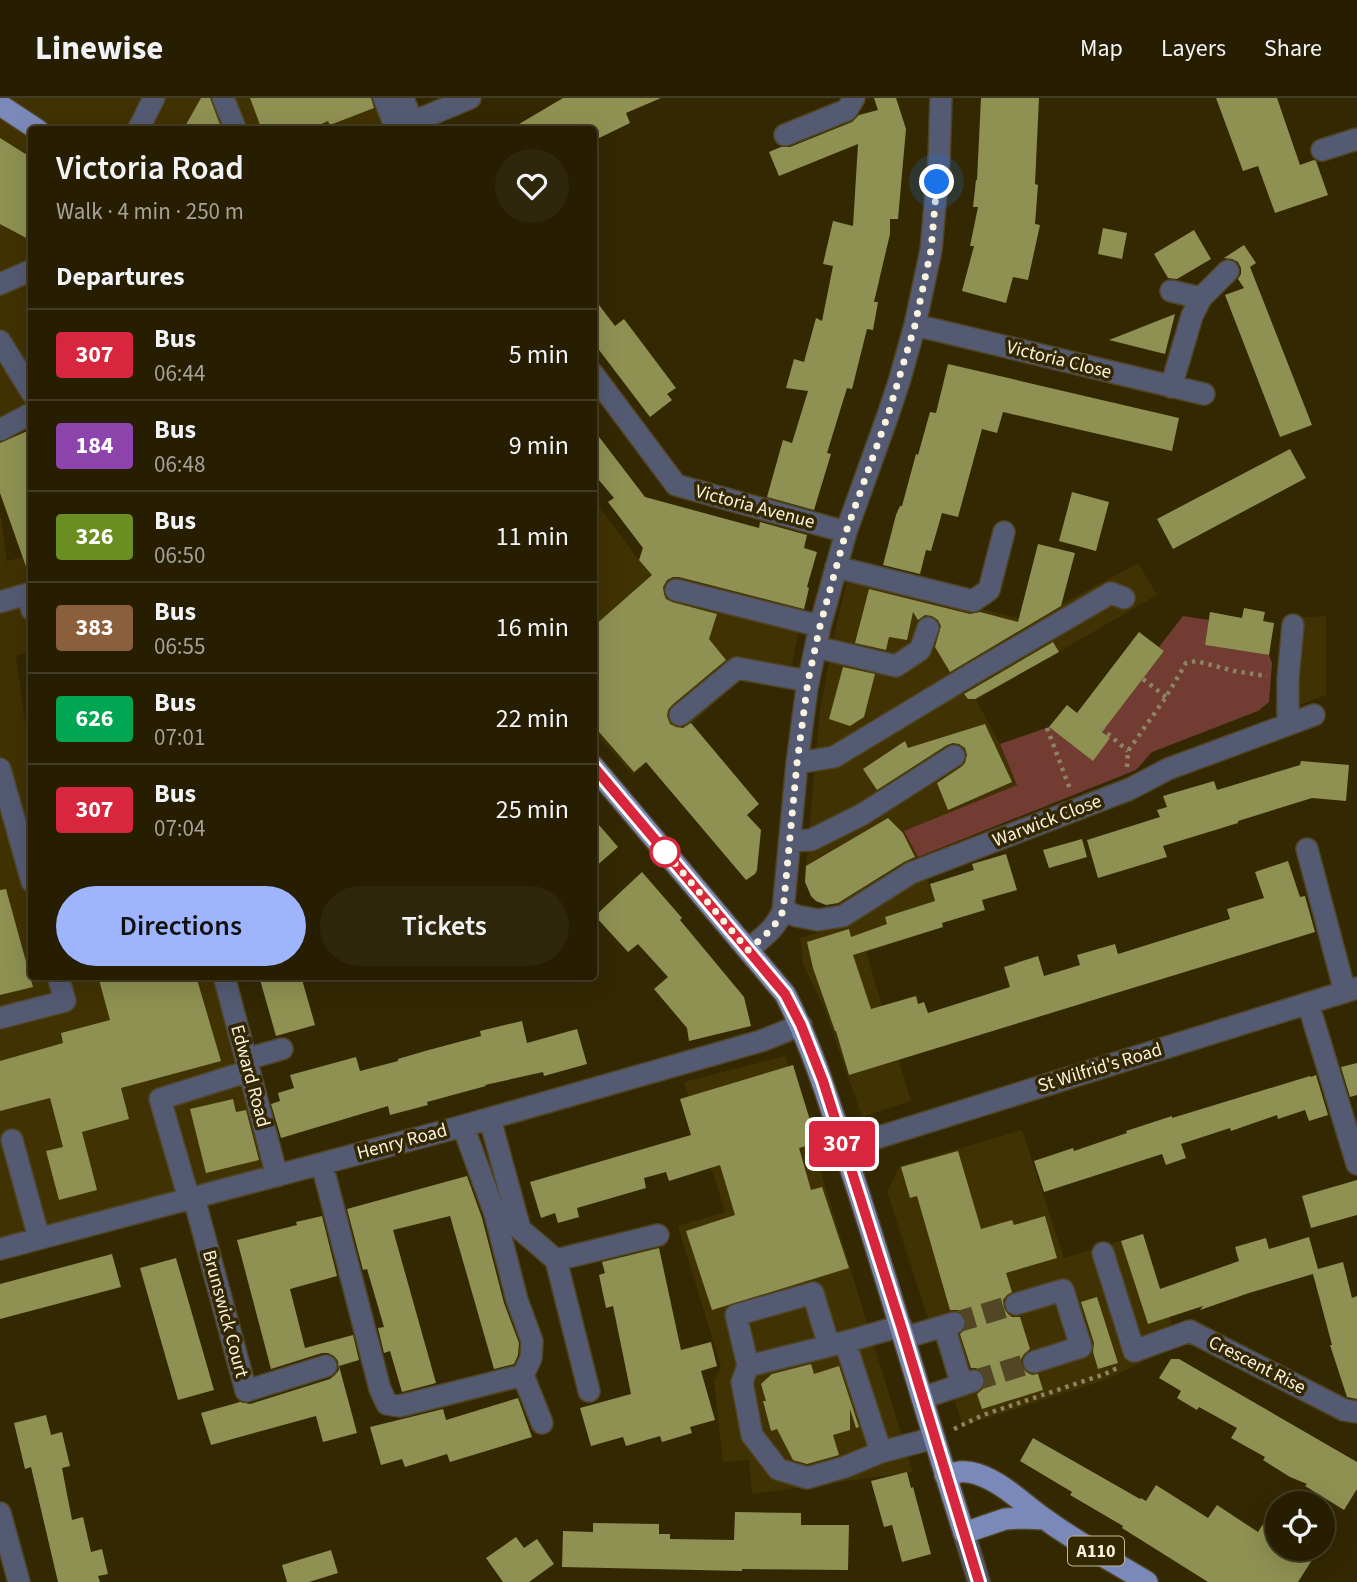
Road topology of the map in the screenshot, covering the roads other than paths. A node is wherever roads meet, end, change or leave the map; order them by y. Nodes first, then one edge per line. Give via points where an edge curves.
1 (154, 98) edge
2 (223, 98) edge
3 (384, 98) edge
4 (403, 98) edge
5 (470, 98) edge
6 (854, 98) edge
7 (941, 98) edge
8 (0, 105) edge
9 (415, 125) edge
10 (32, 126) edge
11 (140, 126) edge
12 (234, 126) edge
13 (785, 135) dead end
14 (1357, 139) edge
15 (1322, 150) dead end
16 (1228, 271) dead end
17 (28, 272) edge
18 (0, 284) edge
19 (1171, 291) dead end
20 (1201, 298) junction
21 (915, 325) junction
22 (0, 341) edge
23 (597, 379) edge
24 (28, 386) edge
25 (1171, 387) junction
26 (1204, 394) dead end
27 (28, 415) edge
28 (0, 430) edge
29 (846, 532) junction
30 (1004, 533) dead end
31 (836, 567) junction
32 (676, 590) dead end
33 (28, 597) edge
34 (1124, 598) dead end
35 (0, 602) edge
36 (1293, 625) dead end
37 (928, 628) dead end
38 (818, 636) junction
39 (808, 681) junction
40 (680, 715) dead end
41 (1314, 715) dead end
42 (1288, 724) junction
43 (954, 755) dead end
44 (797, 763) junction
45 (0, 769) edge
46 (597, 771) edge
47 (790, 841) junction
48 (1307, 849) dead end
49 (28, 867) edge
50 (783, 911) junction
51 (748, 950) junction
52 (59, 980) edge
53 (225, 980) edge
54 (1351, 990) edge
55 (1308, 1003) junction
56 (0, 1018) edge
57 (801, 1025) junction
58 (282, 1049) dead end
59 (248, 1065) junction
60 (491, 1119) junction
61 (463, 1126) junction
62 (12, 1140) dead end
63 (844, 1148) junction
64 (322, 1164) junction
65 (1357, 1164) edge
66 (277, 1176) junction
67 (191, 1199) junction
68 (658, 1235) dead end
69 (39, 1238) junction
70 (0, 1249) edge
71 (1103, 1253) dead end
72 (556, 1260) junction
73 (1016, 1304) tunnel mouth
74 (903, 1332) junction
75 (837, 1344) junction
76 (1034, 1362) tunnel mouth
77 (326, 1366) dead end
78 (748, 1366) junction
79 (523, 1375) junction
80 (589, 1391) dead end
81 (922, 1398) junction
82 (1357, 1412) edge
83 (542, 1423) dead end
84 (934, 1438) junction
85 (881, 1452) junction
86 (946, 1475) junction
87 (0, 1513) edge
88 (1045, 1520) junction
89 (964, 1533) junction
90 (5, 1546) edge
91 (977, 1581) edge
92 (19, 1582) edge
93 (1147, 1582) edge

1 - 11 street
2 - 12 street
3 - 9 street
4 - 9 street
5 - 9 street
6 - 13 street via 847,110
7 - 21 street via 931,250
8 - 10 main road
14 - 15 street
16 - 20 street
17 - 18 street
19 - 20 street
20 - 25 street
21 - 25 street, Victoria Close
21 - 29 street
22 - 24 street
23 - 29 street, Victoria Avenue via 676,485
25 - 26 street, Victoria Close
27 - 28 street
29 - 31 street
30 - 31 street via 989,590 973,601
31 - 38 street
32 - 38 street
33 - 35 street
34 - 44 street via 1111,593 834,757
36 - 42 street
37 - 38 street via 920,650 896,666
38 - 39 street
39 - 40 street via 737,668
39 - 44 street
41 - 42 street, Warwick Close
42 - 50 street, Warwick Close via 911,873 843,916 818,920
43 - 47 street via 863,814 811,840
44 - 47 street
45 - 49 street
46 - 51 main road
47 - 50 street
48 - 54 street
50 - 51 street via 771,931
51 - 57 main road via 785,994
52 - 56 street via 65,1001
53 - 59 street, Edward Road
54 - 55 street, St Wilfrid's Road
55 - 63 street, St Wilfrid's Road
55 - 65 street
57 - 60 street, Henry Road via 761,1041
57 - 63 main road
58 - 59 street
59 - 66 street, Edward Road
59 - 67 street via 160,1099
60 - 61 street, Henry Road
60 - 72 street via 520,1229
61 - 64 street, Henry Road
61 - 79 street via 532,1340 531,1358
62 - 69 street
63 - 74 main road
64 - 66 street, Henry Road
64 - 79 street via 387,1404 400,1406
66 - 67 street, Henry Road
67 - 69 street, Henry Road
67 - 77 street, Brunswick Court via 246,1391
68 - 72 street
69 - 70 street, Henry Road
71 - 82 street, Crescent Rise via 1134,1351 1190,1331 1344,1410
72 - 80 street
73 - 76 street via 1063,1290 1081,1347
74 - 75 street
74 - 81 main road
74 - 81 street via 949,1324 967,1383
75 - 78 street
75 - 78 street via 813,1293 736,1315
75 - 85 street
78 - 85 street via 742,1382 752,1435 778,1469 807,1478
79 - 83 street
81 - 84 main road
84 - 85 street
84 - 86 main road
86 - 88 main road, A110 via 963,1470 987,1478
86 - 89 main road
87 - 90 street
88 - 89 main road, A110 via 1005,1520
88 - 93 main road, A110
89 - 91 street
90 - 92 street

